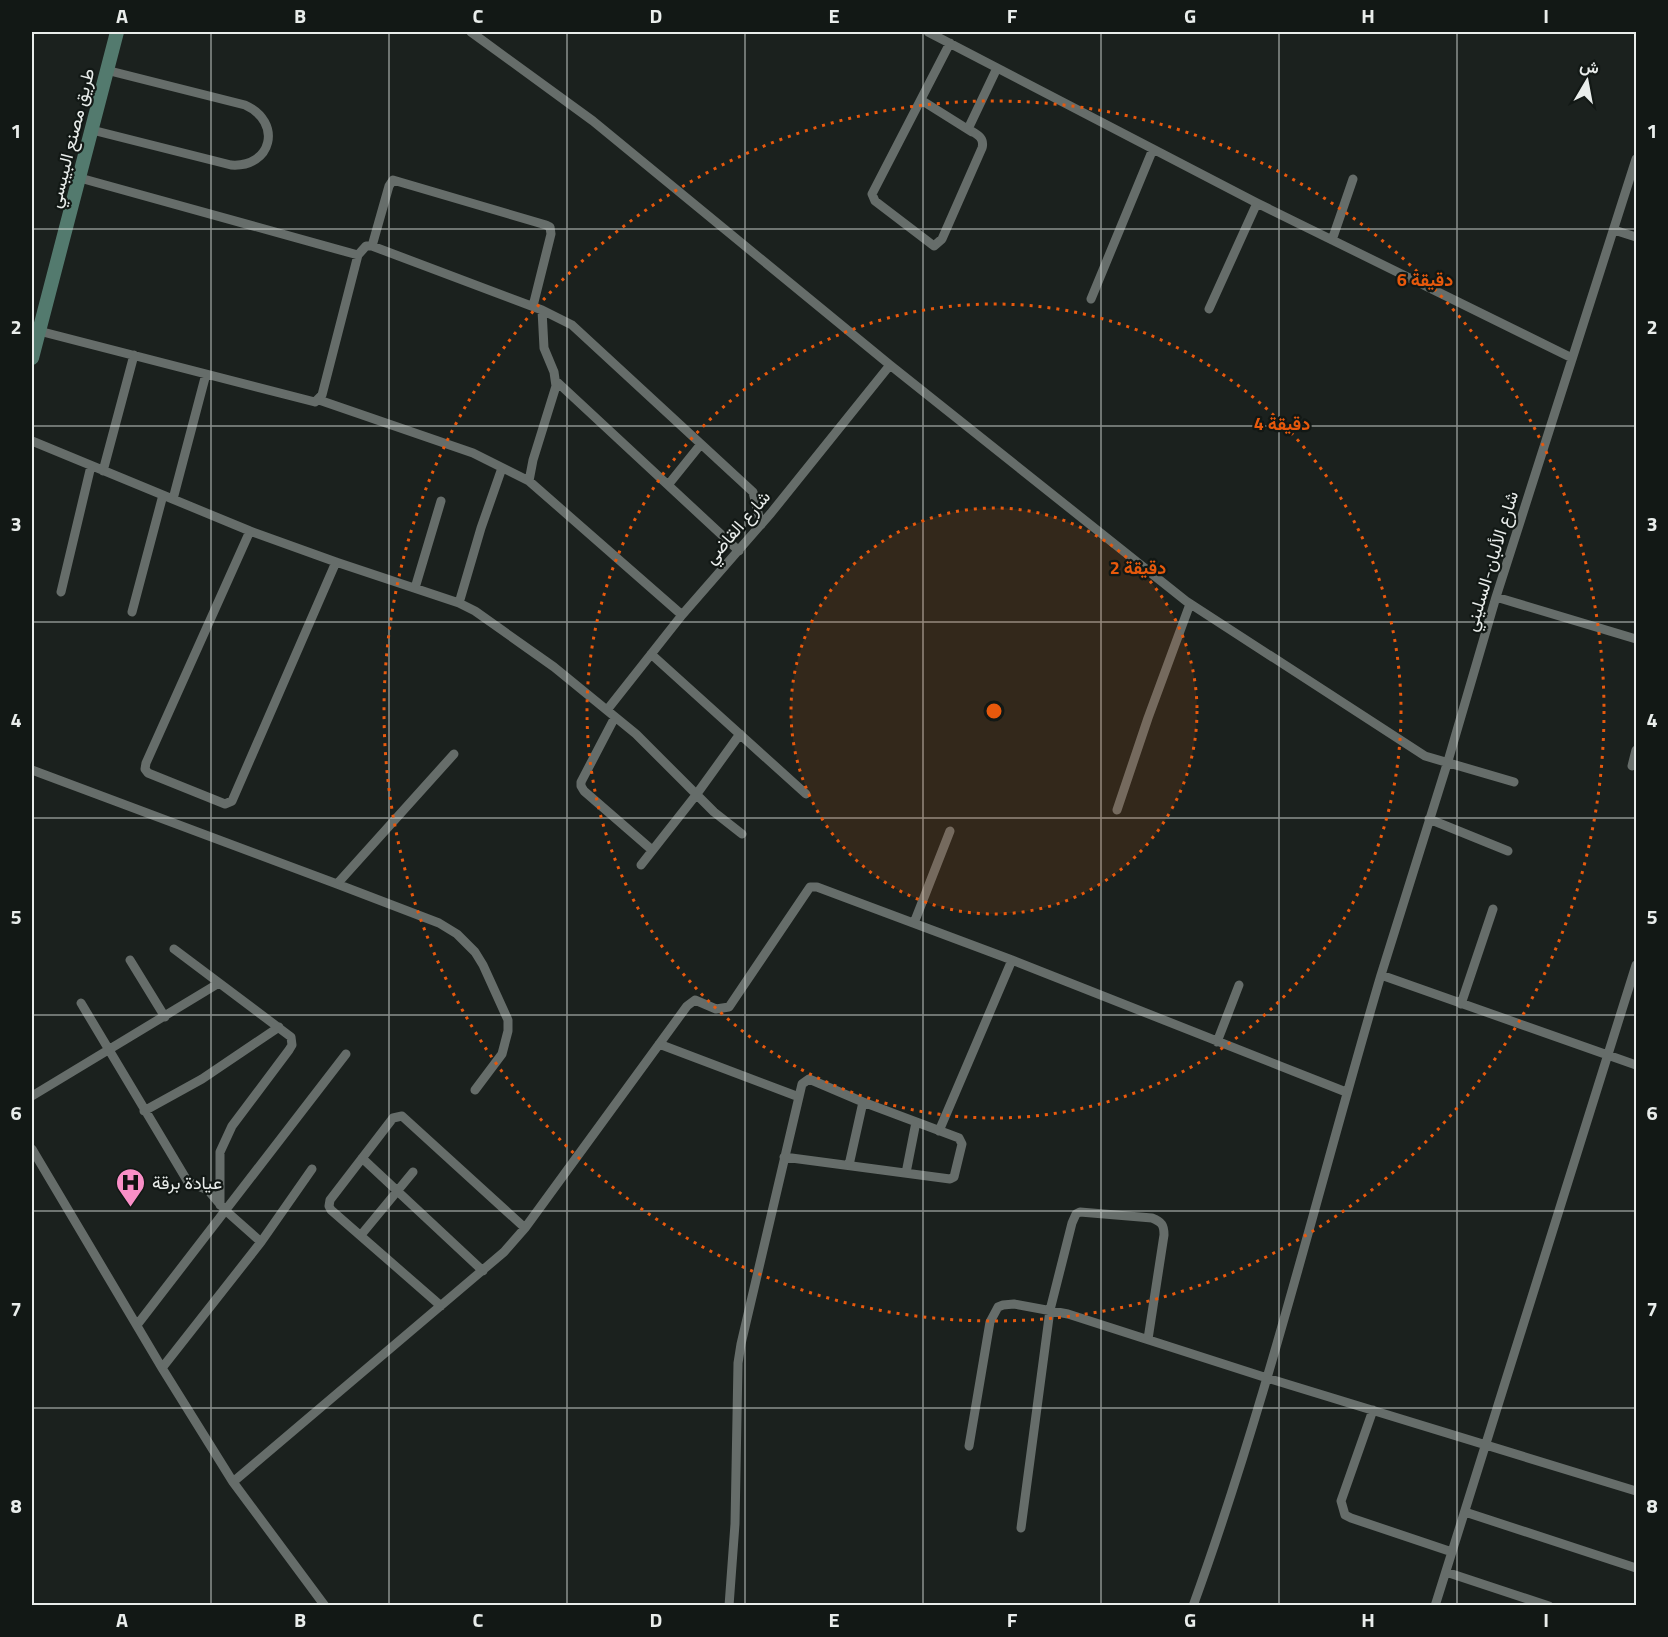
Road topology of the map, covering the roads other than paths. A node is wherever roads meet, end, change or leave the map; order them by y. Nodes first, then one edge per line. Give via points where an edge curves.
1 (117, 32) edge
2 (471, 32) edge
3 (928, 32) edge
4 (950, 43) junction
5 (997, 68) junction
6 (106, 70) junction
7 (921, 100) junction
8 (92, 130) junction
9 (1153, 149) junction
10 (1636, 159) edge
11 (80, 178) junction
12 (1353, 178) dead end
13 (1257, 203) junction
14 (1614, 230) junction
15 (1636, 237) edge
16 (1332, 240) junction
17 (372, 246) junction
18 (934, 246) junction
19 (358, 255) junction
20 (1091, 299) dead end
21 (538, 308) junction
22 (1209, 309) dead end
23 (39, 331) junction
24 (134, 355) junction
25 (32, 358) edge
26 (1572, 358) junction
27 (890, 365) junction
28 (206, 374) junction
29 (556, 381) junction
30 (319, 400) junction
31 (32, 441) edge
32 (701, 444) junction
33 (92, 466) junction
34 (502, 468) junction
35 (103, 471) junction
36 (529, 481) junction
37 (668, 485) junction
38 (168, 497) junction
39 (441, 501) dead end
40 (761, 525) junction
41 (250, 531) junction
42 (739, 551) junction
43 (336, 562) junction
44 (415, 588) junction
45 (61, 592) dead end
46 (1496, 597) junction
47 (459, 603) junction
48 (1190, 604) junction
49 (132, 612) dead end
50 (682, 615) junction
51 (1636, 639) edge
52 (651, 654) junction
53 (611, 713) junction
54 (740, 734) junction
55 (1636, 750) edge
56 (454, 754) dead end
57 (1448, 761) junction
58 (1632, 766) dead end
59 (32, 770) edge
60 (1514, 782) dead end
61 (806, 794) dead end
62 (696, 795) junction
63 (1117, 810) dead end
64 (1430, 819) junction
65 (950, 831) dead end
66 (742, 834) dead end
67 (652, 850) junction
68 (1508, 851) dead end
69 (641, 865) dead end
70 (337, 884) junction
71 (1493, 909) dead end
72 (914, 923) junction
73 (174, 948) dead end
74 (130, 960) dead end
75 (1012, 960) junction
76 (1636, 965) edge
77 (1381, 975) junction
78 (219, 983) junction
79 (1239, 985) dead end
80 (81, 1003) dead end
81 (1461, 1004) junction
82 (165, 1017) junction
83 (279, 1027) junction
84 (1216, 1042) junction
85 (659, 1044) junction
86 (109, 1051) junction
87 (346, 1054) dead end
88 (1607, 1056) junction
89 (1636, 1065) edge
90 (475, 1090) dead end
91 (1346, 1092) junction
92 (32, 1096) edge
93 (799, 1097) junction
94 (863, 1102) junction
95 (144, 1111) junction
96 (916, 1122) junction
97 (939, 1131) junction
98 (32, 1149) edge
99 (784, 1157) junction
100 (362, 1158) junction
101 (849, 1165) junction
102 (312, 1169) dead end
103 (413, 1172) dead end
104 (906, 1173) junction
105 (399, 1190) junction
106 (223, 1207) junction
107 (525, 1228) junction
108 (361, 1235) junction
109 (261, 1242) junction
110 (483, 1271) junction
111 (441, 1306) junction
112 (1050, 1310) junction
113 (137, 1325) junction
114 (1148, 1339) junction
115 (162, 1368) junction
116 (1267, 1378) junction
117 (1372, 1410) junction
118 (1486, 1444) junction
119 (969, 1446) dead end
120 (234, 1482) junction
121 (1636, 1491) edge
122 (1465, 1512) junction
123 (1022, 1528) dead end
124 (1452, 1552) junction
125 (1636, 1568) edge
126 (1446, 1572) junction
127 (324, 1605) edge
128 (729, 1605) edge
129 (1193, 1605) edge
130 (1435, 1605) edge
131 (1549, 1605) edge

1 - 6 main road, طريق مصنع البيبسي
2 - 27 street via 593,120
3 - 4 street
4 - 5 street
4 - 7 street
5 - 9 street
5 - 18 street via 968,129 983,140 982,147 942,239
6 - 8 main road, طريق مصنع البيبسي
6 - 8 street via 246,105 264,119 269,132 267,143 254,163 242,166
7 - 18 street via 872,194 875,201
7 - 18 street via 982,140
8 - 11 main road, طريق مصنع البيبسي
9 - 13 street
9 - 20 street
10 - 14 street, شارع الألبان-السليني
11 - 19 street
11 - 23 main road, طريق مصنع البيبسي
12 - 16 street
13 - 16 street
13 - 22 street
14 - 15 street
14 - 26 street, شارع الألبان-السليني
16 - 26 street
17 - 19 street via 366,246
17 - 21 street
17 - 21 street via 393,180 546,225 551,231
19 - 30 street
21 - 29 street via 544,348
21 - 32 street via 572,325
23 - 24 street
23 - 25 main road, طريق مصنع البيبسي
24 - 28 street
24 - 35 street
26 - 46 street, شارع الألبان-السليني
27 - 40 street, شارع القاضي
27 - 48 street
28 - 30 street via 309,401
28 - 38 street
29 - 36 street
29 - 37 street
30 - 34 street via 473,453
31 - 33 street
32 - 37 street
32 - 40 street via 753,492
33 - 35 street
33 - 45 street
34 - 36 street
34 - 47 street
35 - 38 street
36 - 50 street
37 - 42 street
38 - 41 street
38 - 49 street
39 - 44 street
40 - 42 street, شارع القاضي
41 - 43 street
41 - 43 street via 145,769 225,804 232,801
42 - 50 street, شارع القاضي
43 - 44 street
44 - 47 street
46 - 51 street
46 - 57 street, شارع الألبان-السليني
47 - 53 street via 504,630
48 - 57 street via 1425,756
48 - 63 street
50 - 52 street, شارع القاضي
52 - 53 street, شارع القاضي
52 - 54 street
53 - 62 street
53 - 67 street, شارع القاضي via 581,786
54 - 61 street
54 - 62 street
55 - 58 street
56 - 70 street
57 - 60 street
57 - 64 street, شارع الألبان-السليني
59 - 70 street
62 - 66 street
62 - 67 street
64 - 68 street
64 - 77 street, شارع الألبان-السليني
65 - 72 street
67 - 69 street
70 - 90 street via 439,923 475,952 508,1020 502,1054
71 - 81 street
72 - 75 street
72 - 85 street via 810,887 729,1006 717,1009 699,1001 691,1002
73 - 78 street
74 - 82 street
75 - 84 street
75 - 97 street
76 - 88 street
77 - 81 street
77 - 91 street, شارع الألبان-السليني
78 - 82 street
78 - 83 street
79 - 84 street
80 - 86 street
81 - 88 street
82 - 86 street
83 - 95 street via 202,1079
83 - 106 street via 291,1037 292,1045 232,1126 220,1152
84 - 91 street
85 - 93 street
85 - 107 street
86 - 92 street
86 - 95 street
87 - 106 street
88 - 89 street
88 - 118 street
91 - 116 street, شارع الألبان-السليني
93 - 94 street via 802,1084 809,1079
93 - 99 street
94 - 96 street
94 - 101 street
95 - 106 street via 188,1182 204,1187
96 - 97 street
96 - 104 street
97 - 104 street via 959,1138 962,1144 954,1176 950,1179
98 - 113 street
99 - 101 street
99 - 128 street via 738,1363
100 - 105 street
100 - 107 street via 393,1118 402,1116
100 - 108 street via 329,1203 331,1210
101 - 104 street
102 - 109 street
103 - 105 street
105 - 108 street
105 - 110 street
106 - 109 street
106 - 113 street
107 - 110 street
108 - 111 street
109 - 115 street
110 - 111 street
111 - 120 street
112 - 114 street
112 - 114 street via 1076,1214 1152,1218 1160,1221 1164,1235
112 - 119 street via 1014,1304 1003,1305 993,1315
112 - 123 street
113 - 115 street
114 - 116 street
115 - 120 street
116 - 117 street
116 - 129 street, شارع الألبان-السليني via 1227,1513
117 - 118 street
117 - 124 street via 1341,1501 1345,1515
118 - 121 street
118 - 122 street
120 - 127 street
122 - 124 street
122 - 125 street
124 - 126 street
126 - 130 street
126 - 131 street

